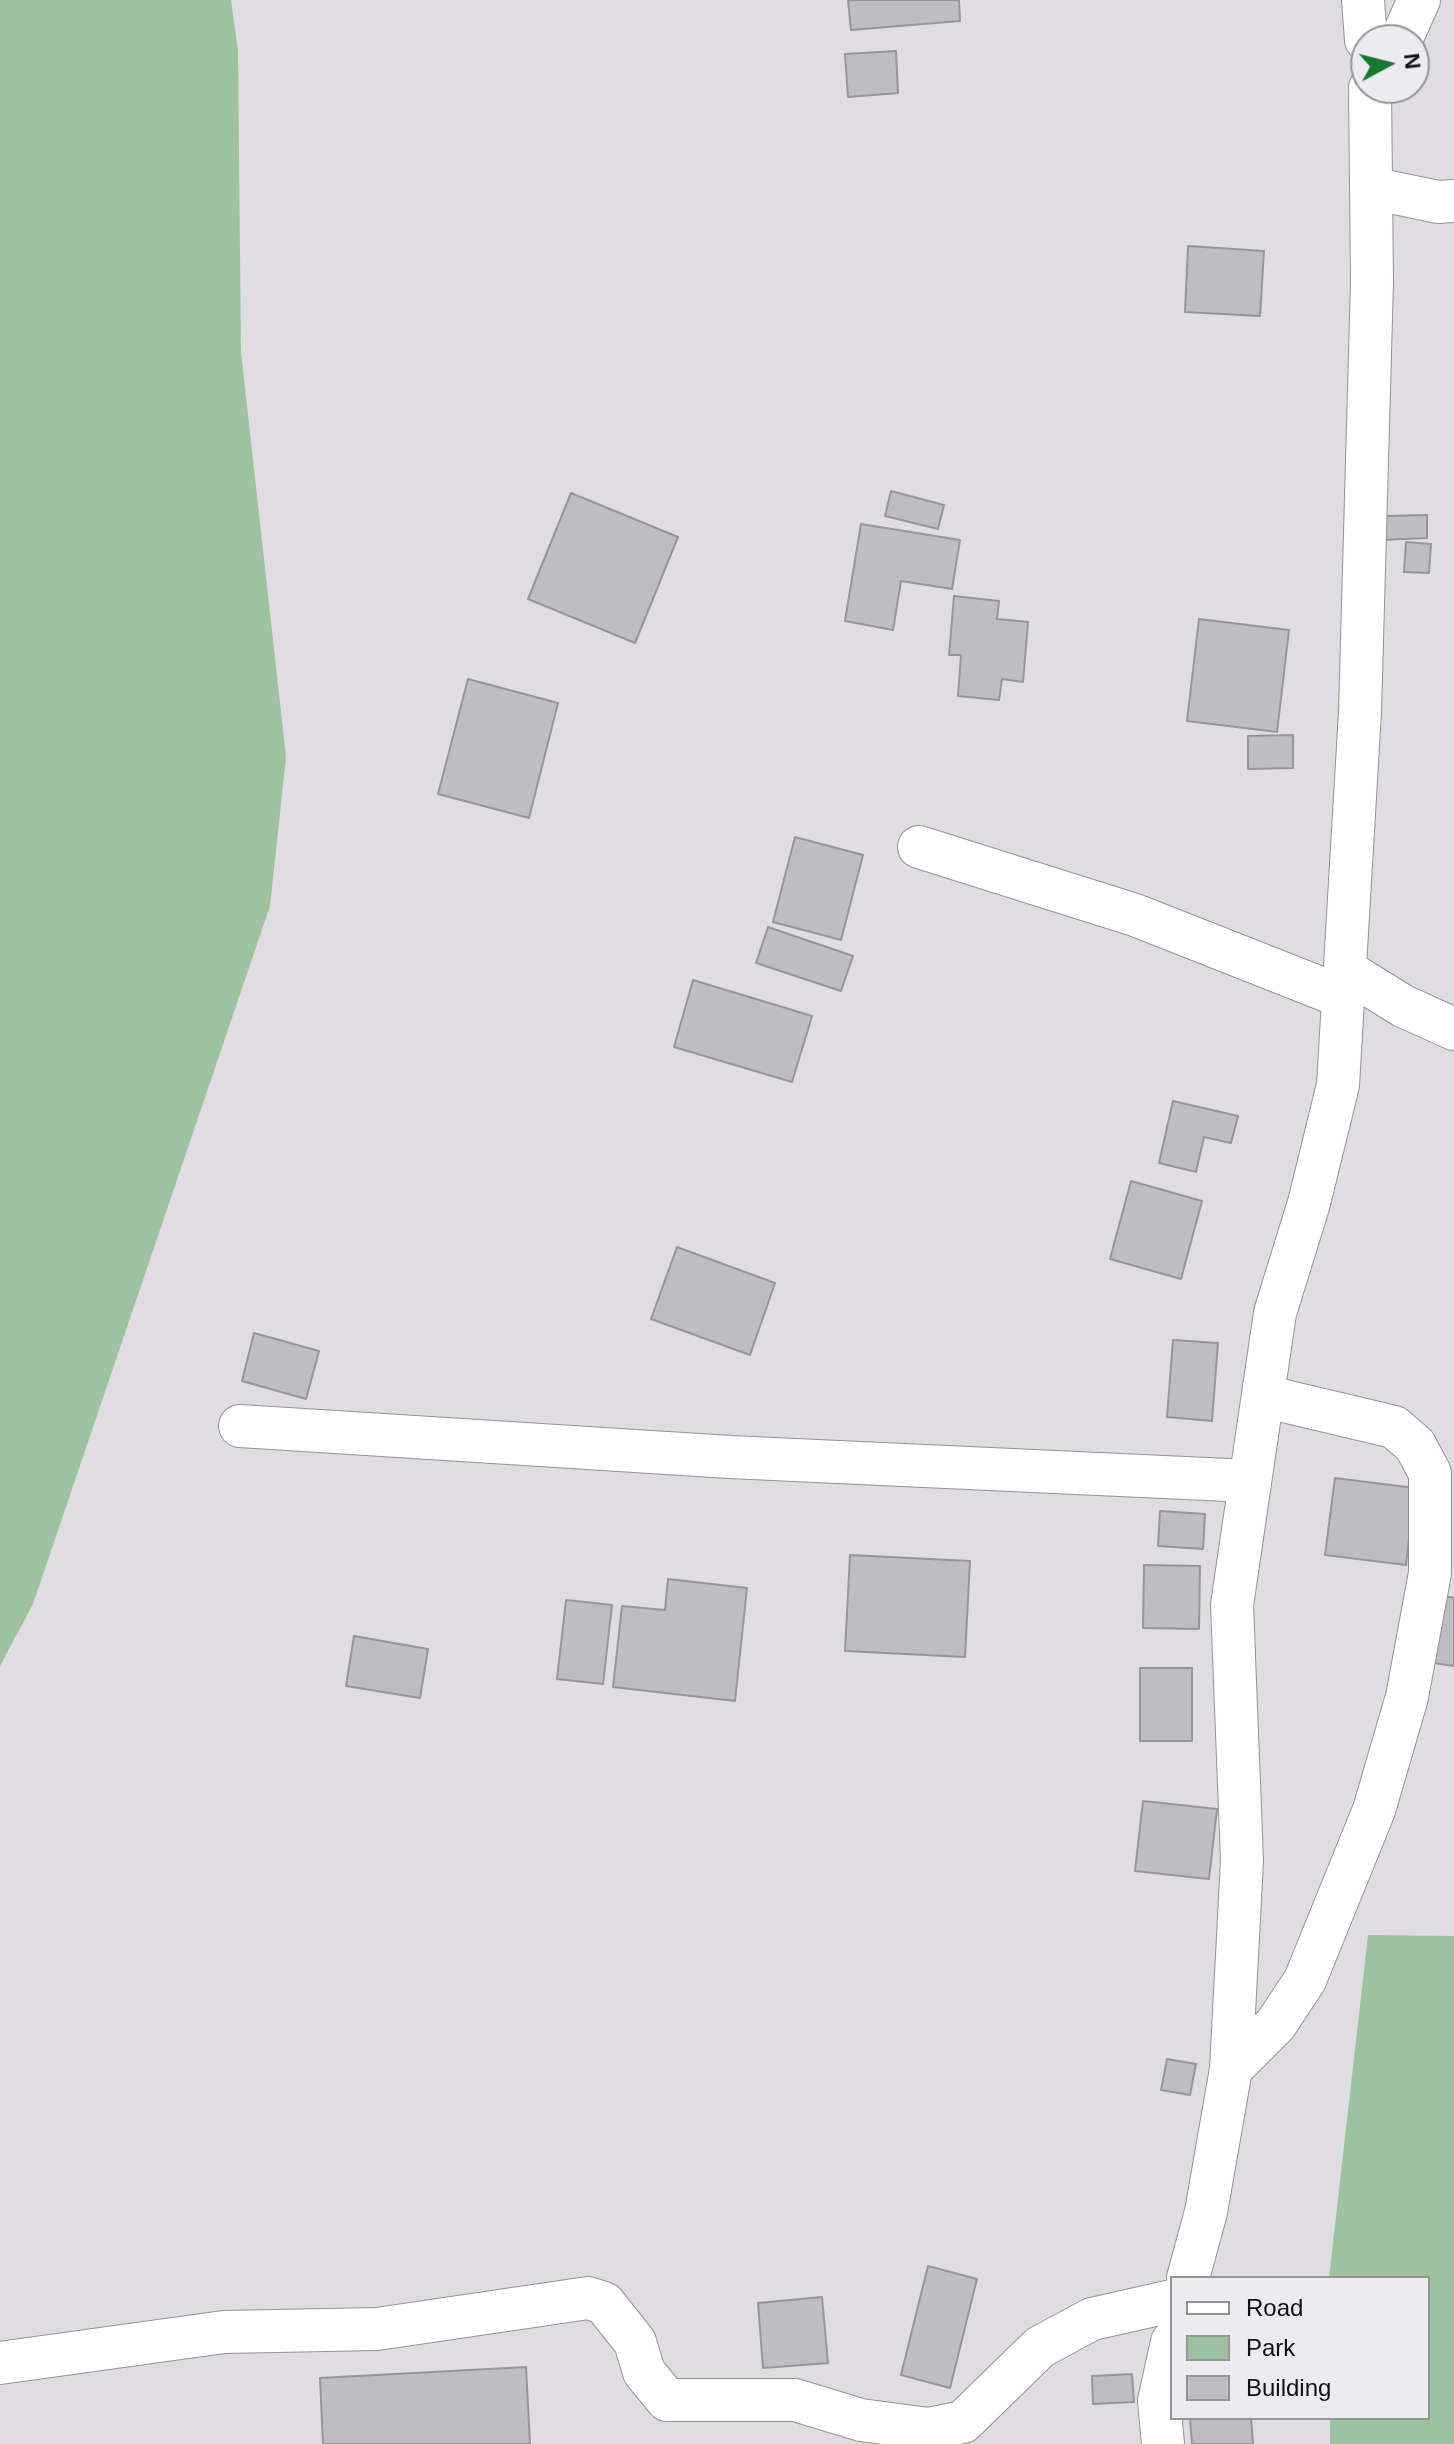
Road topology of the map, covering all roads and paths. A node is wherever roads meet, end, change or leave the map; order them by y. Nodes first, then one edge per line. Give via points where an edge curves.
1 (1363, 0) edge
2 (1419, 0) edge
3 (1365, 24) edge
4 (1408, 24) edge
5 (1373, 104) edge
6 (1371, 188) junction
7 (1454, 201) edge
8 (919, 847) dead end
9 (1344, 983) junction
10 (1454, 1029) edge
11 (1263, 1396) junction
12 (240, 1426) dead end
13 (1250, 1481) junction
14 (1231, 2069) junction
15 (1189, 2276) edge
16 (1170, 2301) edge
17 (1170, 2351) edge
18 (0, 2363) edge
19 (1163, 2444) edge

1 - 3 street
2 - 4 street
5 - 6 street
6 - 7 street
6 - 9 street via 1360,712
8 - 9 street
9 - 10 street
9 - 11 street via 1338,1085 1275,1313
11 - 13 street
11 - 14 street via 1394,1427 1415,1445 1430,1473 1430,1573 1407,1697 1374,1810 1305,1980 1276,2024
12 - 13 street via 730,1457
13 - 14 street via 1232,1605 1242,1861
14 - 15 street via 1206,2212
16 - 18 street via 1092,2319 1040,2347 963,2422 928,2429 861,2420 795,2400 667,2400 644,2372 635,2342 604,2303 588,2298 377,2329 224,2332
17 - 19 street via 1159,2401

